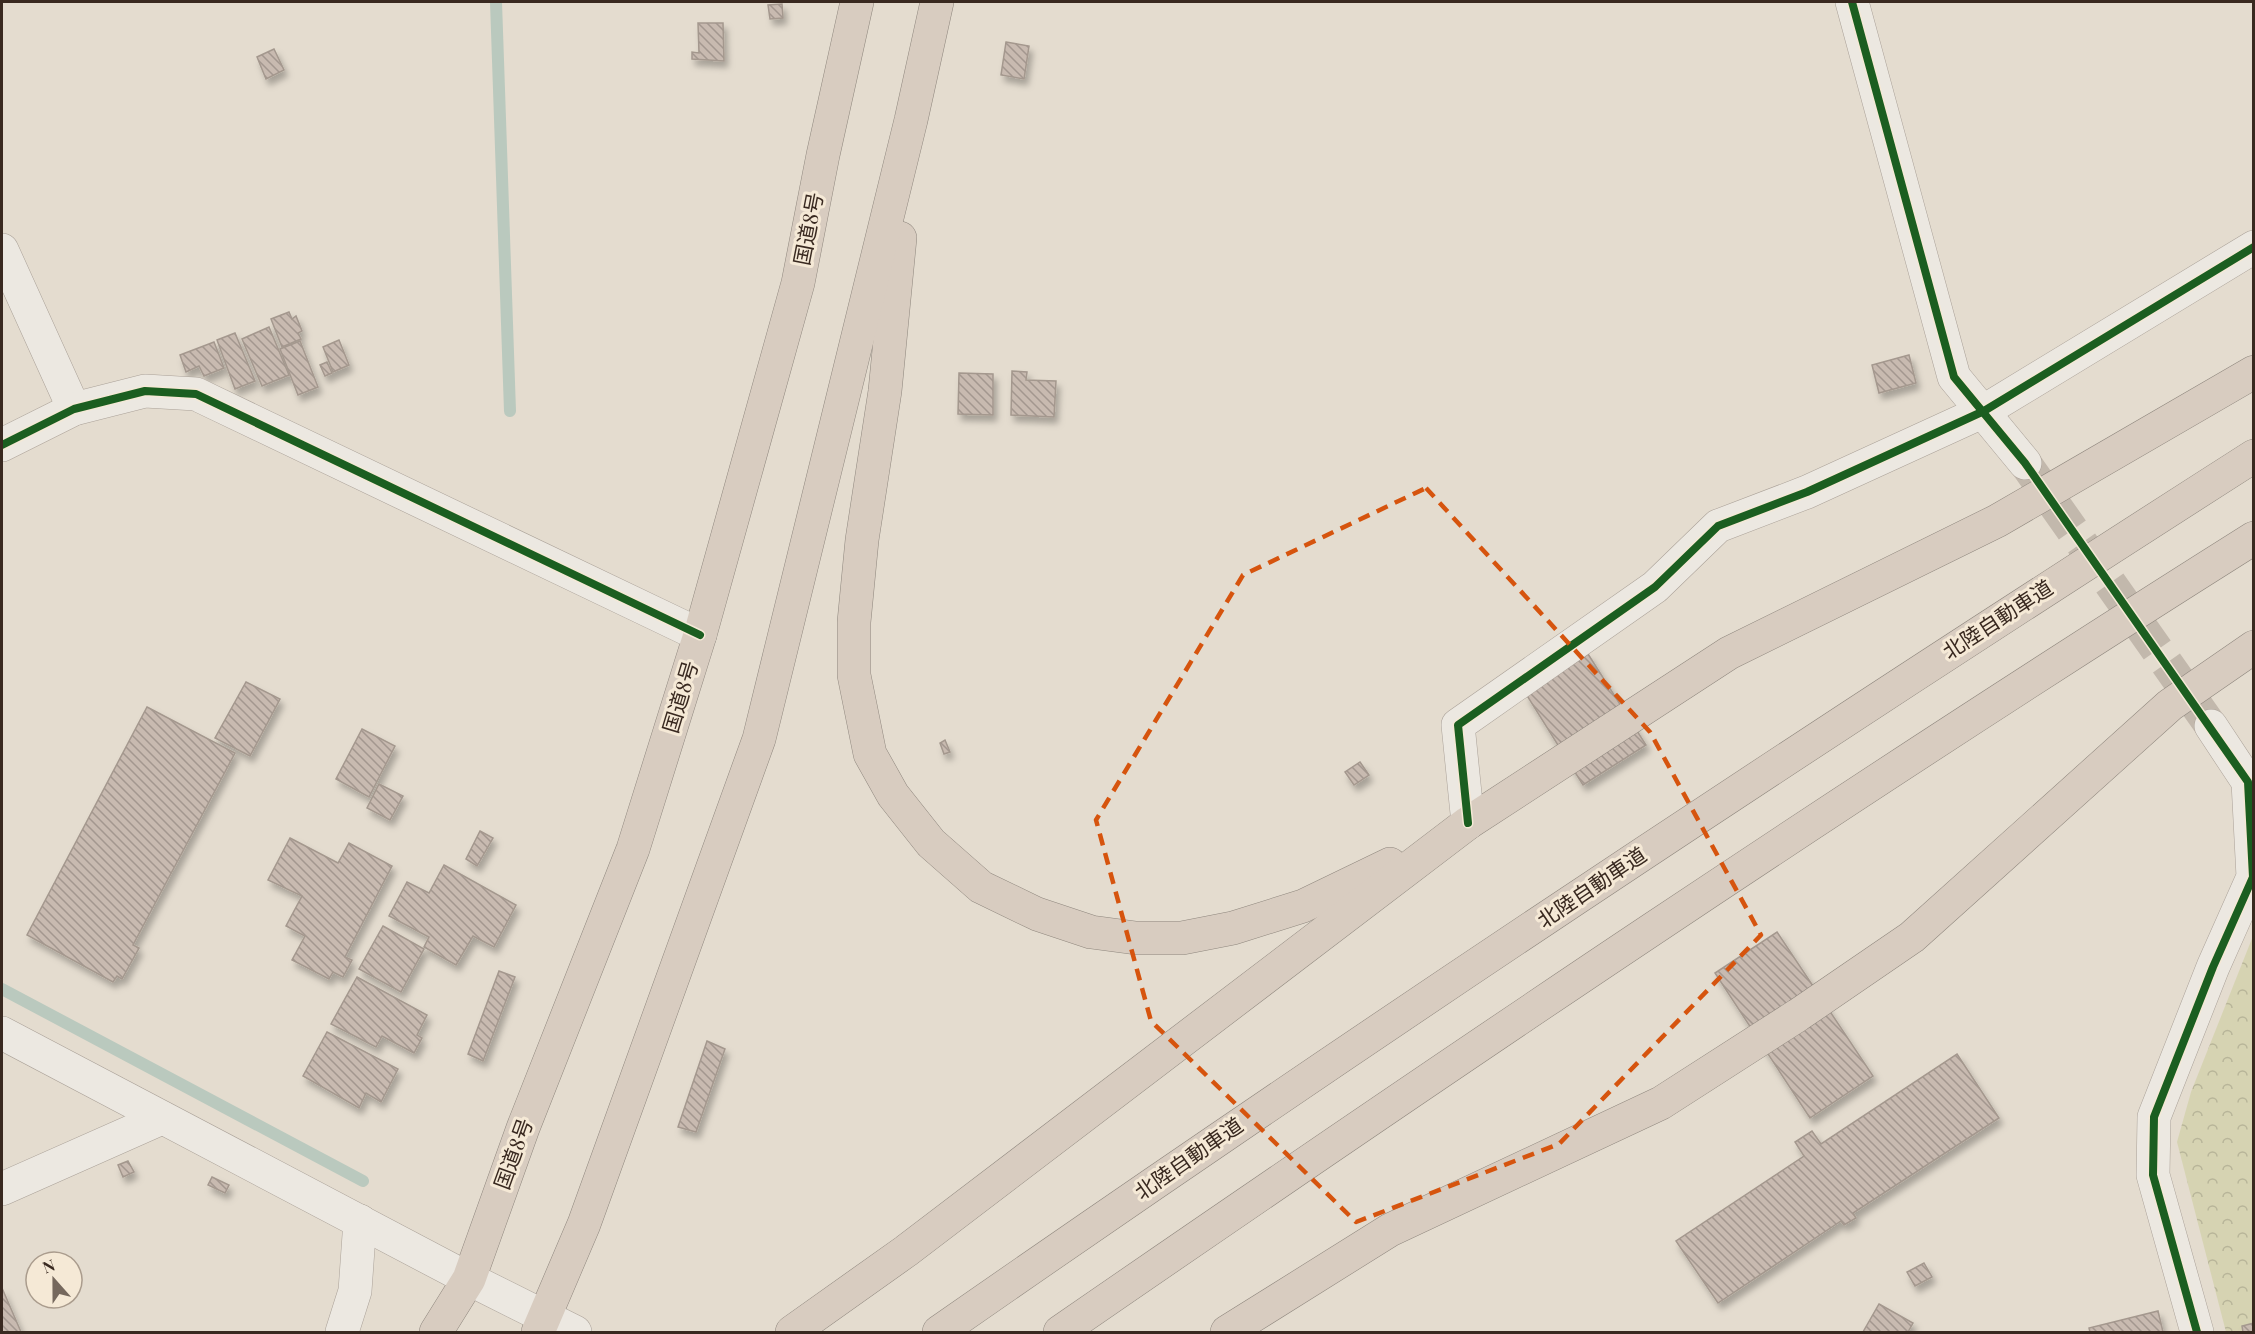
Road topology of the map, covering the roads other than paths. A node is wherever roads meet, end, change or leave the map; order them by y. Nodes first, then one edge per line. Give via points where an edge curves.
1 (857, 2) edge
2 (937, 2) edge
3 (1852, 2) edge
4 (911, 120) junction
5 (2253, 247) edge
6 (2, 250) edge
7 (2253, 372) edge
8 (74, 410) junction
9 (1984, 411) junction
10 (2, 445) edge
11 (2253, 456) edge
12 (2025, 463) tunnel mouth
13 (2253, 538) edge
14 (700, 635) junction
15 (2253, 647) edge
16 (2211, 726) tunnel mouth
17 (2251, 779) edge
18 (1468, 823) junction
19 (2, 1033) edge
20 (162, 1118) junction
21 (2, 1189) edge
22 (360, 1221) junction
23 (469, 1279) junction
24 (541, 1324) edge
25 (342, 1332) edge
26 (436, 1332) edge
27 (575, 1332) edge
28 (792, 1332) edge
29 (939, 1332) edge
30 (1060, 1332) edge
31 (1227, 1332) edge
32 (2197, 1332) edge

1 - 14 highway, 国道8号 via 798,283
2 - 4 highway
3 - 9 street via 1954,377
4 - 18 highway via 885,391 862,540 854,622 854,675 870,754 893,795 931,843 981,887 1037,914 1091,932 1136,938 1182,938 1233,928 1303,906
4 - 24 highway via 759,739 584,1224
5 - 9 street
6 - 8 street
7 - 18 highway via 1997,521 1729,653
8 - 10 street
8 - 14 street via 144,391 196,394
9 - 12 street
9 - 18 street via 1807,492 1718,526 1655,587 1458,725
11 - 29 highway, 北陸自動車道 via 1997,620 1324,1067
13 - 30 highway via 2032,678 1657,926
14 - 23 highway, 国道8号 via 633,849
15 - 31 highway via 2170,705 1912,937 1798,1016 1661,1103 1390,1230
16 - 17 street
17 - 32 street via 2253,878 2154,1117 2153,1175
18 - 28 highway via 906,1251
19 - 20 street
20 - 21 street
20 - 22 street
22 - 23 street
22 - 25 street via 355,1291
23 - 24 street
23 - 26 highway, 国道8号
24 - 27 street

